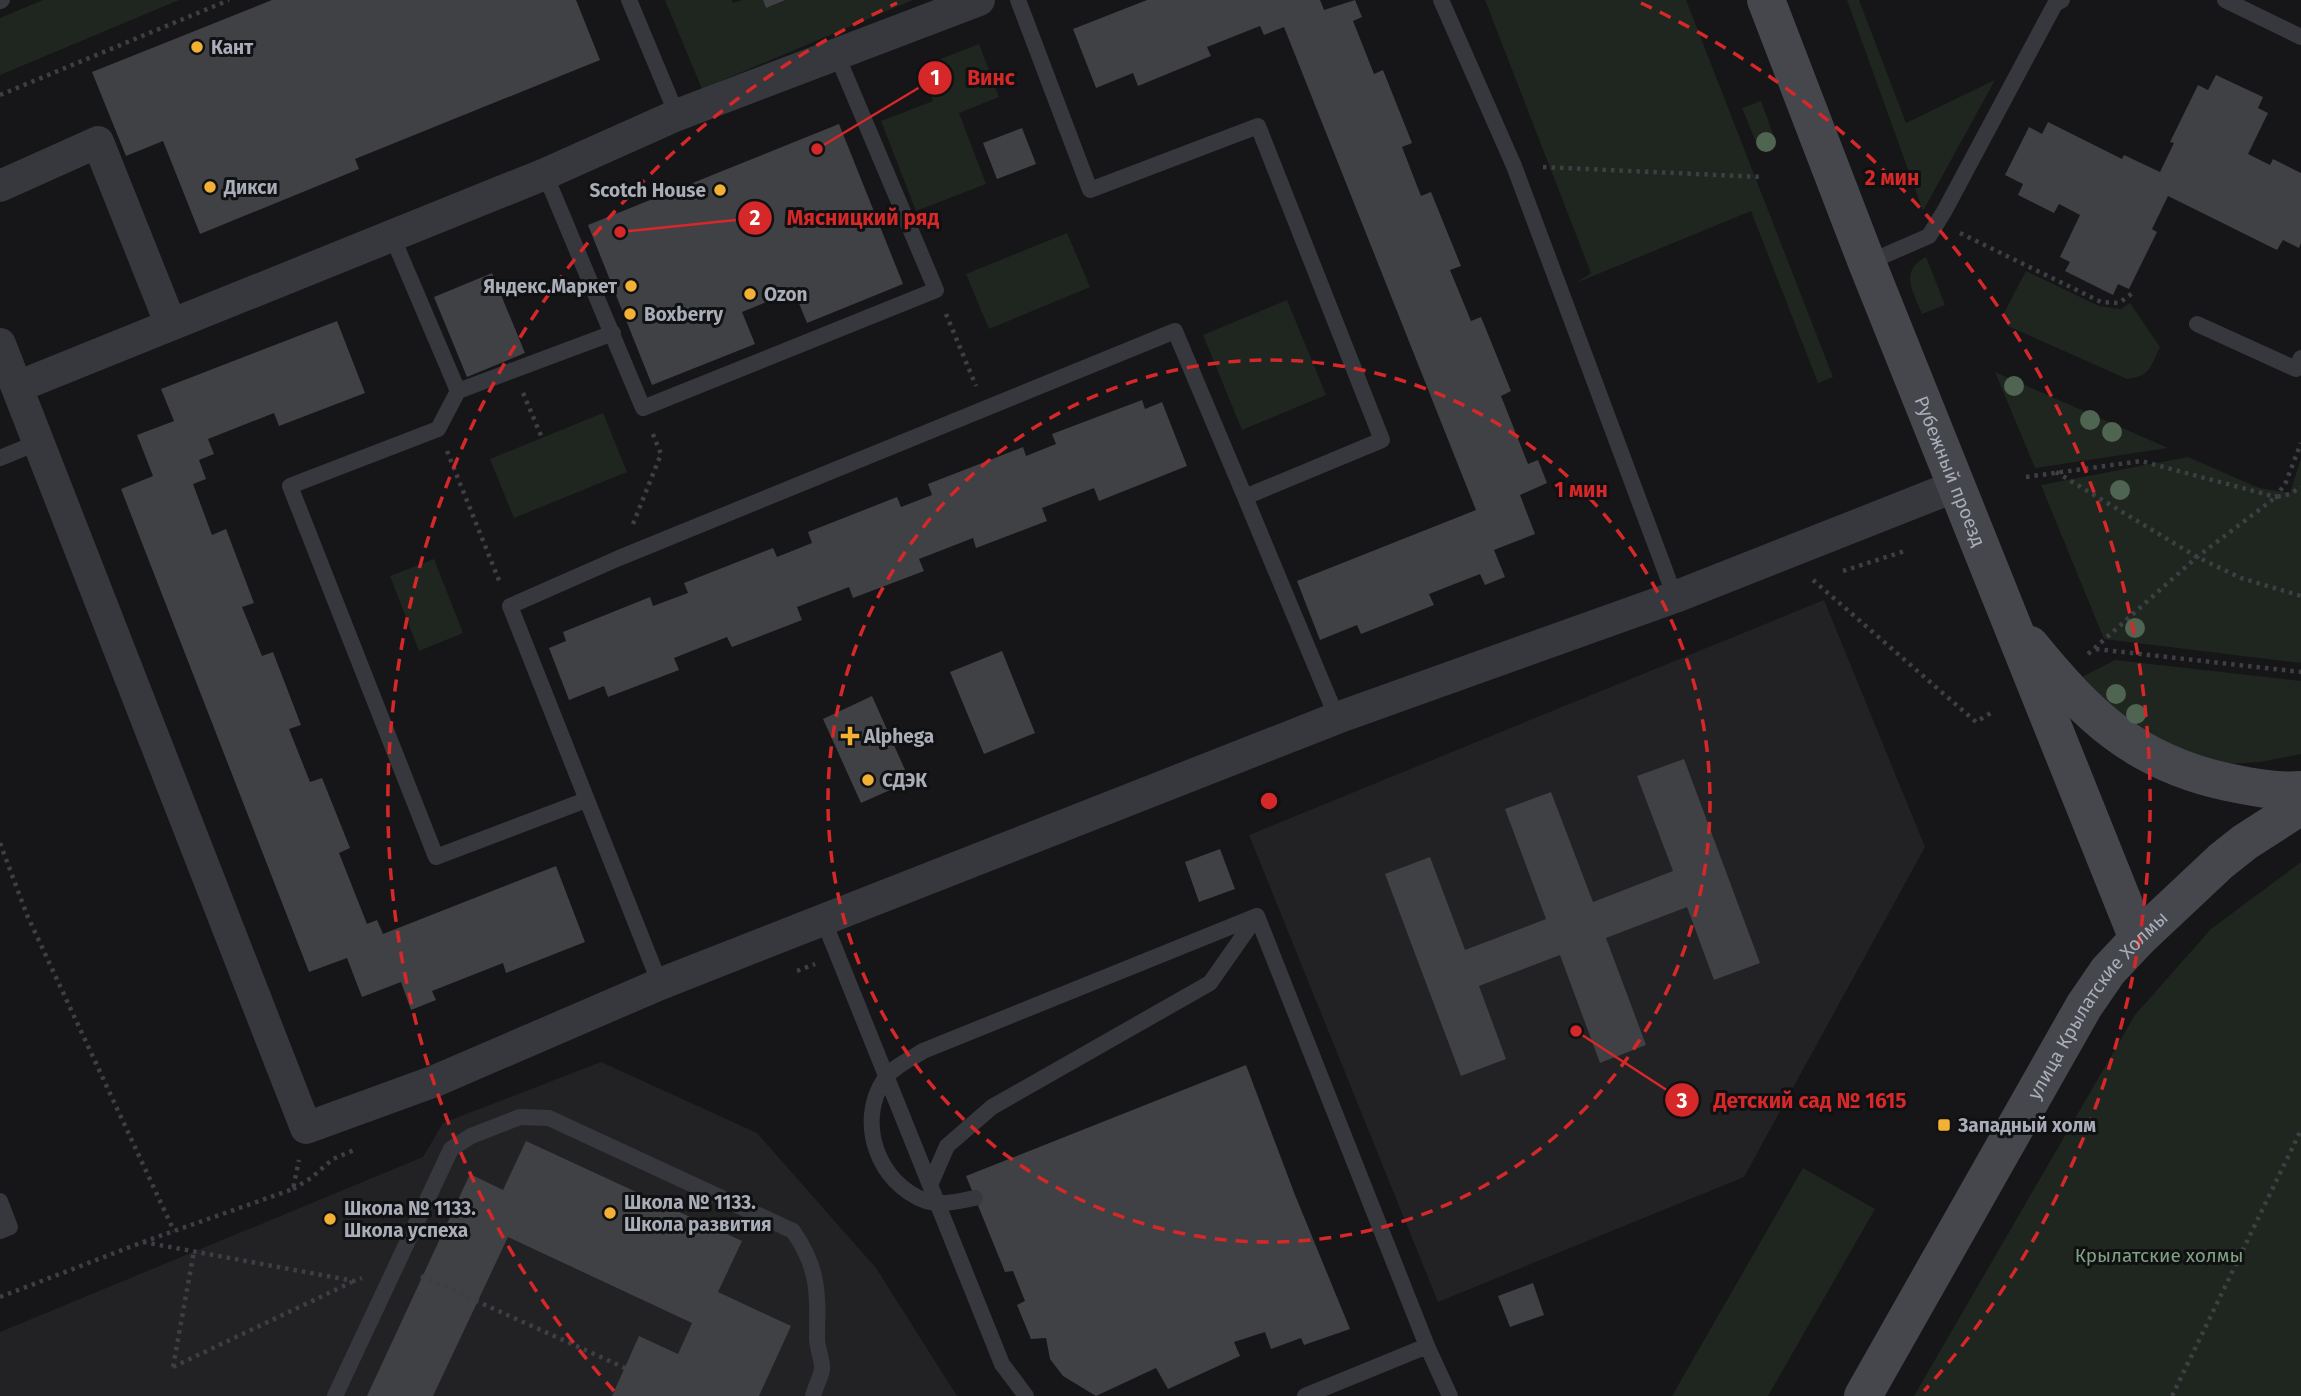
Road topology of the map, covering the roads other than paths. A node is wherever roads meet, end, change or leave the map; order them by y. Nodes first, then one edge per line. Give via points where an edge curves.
1 (629, 0) edge
2 (979, 0) edge
3 (1018, 0) edge
4 (1441, 0) edge
5 (1766, 0) edge
6 (2062, 0) edge
7 (2225, 0) edge
8 (2301, 37) edge
9 (836, 53) junction
10 (677, 115) junction
11 (545, 174) junction
12 (0, 186) edge
13 (392, 236) junction
14 (1867, 263) junction
15 (2197, 324) dead end
16 (171, 325) junction
17 (613, 333) junction
18 (0, 344) edge
19 (2301, 358) edge
20 (17, 387) junction
21 (458, 391) junction
22 (39, 442) junction
23 (0, 457) edge
24 (1956, 486) junction
25 (1245, 497) junction
26 (1675, 597) junction
27 (2011, 622) junction
28 (1337, 718) junction
29 (2301, 790) edge
30 (586, 800) junction
31 (2301, 806) edge
32 (1257, 916) junction
33 (823, 919) junction
34 (2138, 939) junction
35 (660, 984) junction
36 (930, 1185) junction
37 (975, 1198) dead end
38 (0, 1201) edge
39 (0, 1231) edge
40 (1427, 1346) junction
41 (335, 1396) edge
42 (813, 1396) edge
43 (1026, 1396) edge
44 (1305, 1396) edge
45 (1450, 1396) edge
46 (1863, 1396) edge

1 - 10 lane
2 - 9 street
3 - 25 lane via 1090,190 1258,126 1382,440
4 - 26 lane via 1514,166
5 - 14 street, Рубежный проезд
6 - 14 lane via 2055,4 1929,236
7 - 8 lane
9 - 10 street
9 - 17 lane via 936,290 643,408
10 - 11 street
11 - 13 street
11 - 17 lane
12 - 16 street via 98,142
13 - 16 street
13 - 21 lane
14 - 24 street, Рубежный проезд
15 - 19 lane via 2296,369
16 - 20 street
17 - 21 lane
18 - 20 street
20 - 22 street
21 - 30 lane via 439,429 290,486 436,857
22 - 23 lane
22 - 35 street via 306,1128 435,1081
24 - 26 street
24 - 27 street, Рубежный проезд
25 - 28 lane
25 - 30 lane via 1175,331 510,606
26 - 28 street
27 - 29 street via 2085,708 2130,744 2187,771 2219,780
27 - 34 street, Рубежный проезд
28 - 33 street
30 - 35 lane
31 - 34 street, улица Крылатские Холмы via 2221,861
32 - 36 lane via 1210,983 992,1108 947,1146
32 - 37 lane via 923,1051 885,1077 874,1098 870,1130 878,1156 892,1177 927,1201
32 - 40 lane
33 - 35 street
33 - 36 lane
34 - 46 street, улица Крылатские Холмы via 2084,1006
36 - 43 lane via 1002,1364
38 - 39 lane via 10,1227
40 - 44 lane
40 - 45 lane
41 - 42 lane via 451,1149 520,1117 549,1118 793,1231 807,1250 815,1276 822,1369

